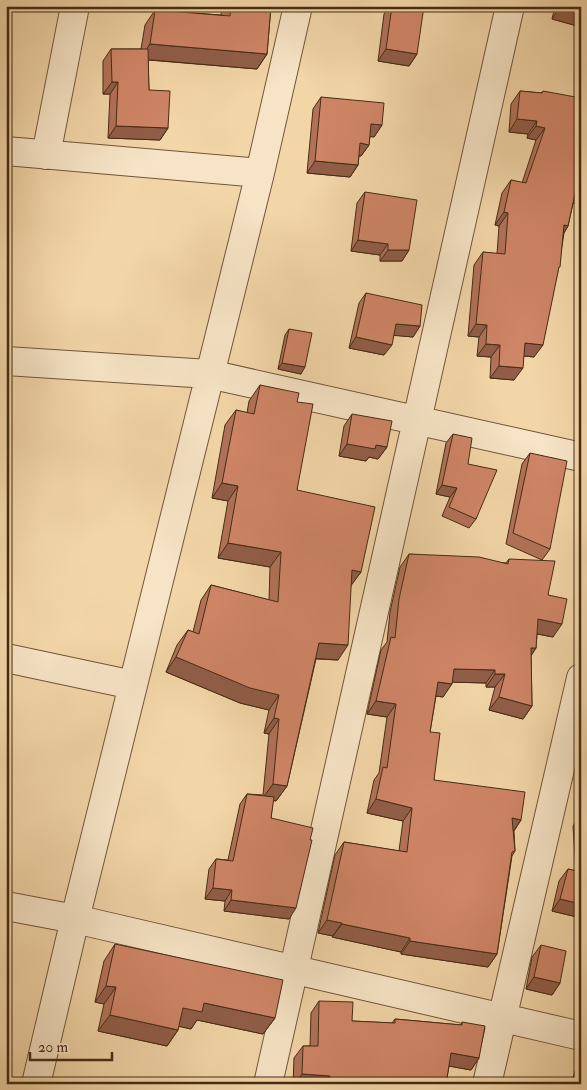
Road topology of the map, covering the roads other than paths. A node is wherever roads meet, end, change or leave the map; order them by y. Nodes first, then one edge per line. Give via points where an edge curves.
1 (75, 6) edge
2 (298, 6) edge
3 (510, 6) edge
4 (6, 151) edge
5 (46, 154) junction
6 (260, 173) junction
7 (6, 361) edge
8 (209, 374) junction
9 (418, 420) junction
10 (581, 457) edge
11 (6, 658) edge
12 (581, 678) edge
13 (132, 685) junction
14 (6, 906) edge
15 (75, 919) junction
16 (293, 970) junction
17 (502, 1018) junction
18 (581, 1036) edge
19 (36, 1084) edge
20 (268, 1084) edge
21 (487, 1084) edge

1 - 5 street
2 - 6 street
3 - 9 street
4 - 5 street
5 - 6 street
6 - 8 street
7 - 8 street
8 - 9 street
8 - 13 street
9 - 10 street
9 - 16 street
11 - 13 street
12 - 17 street
13 - 15 street
14 - 15 street
15 - 16 street
15 - 19 street
16 - 17 street
16 - 20 street
17 - 18 street
17 - 21 street

